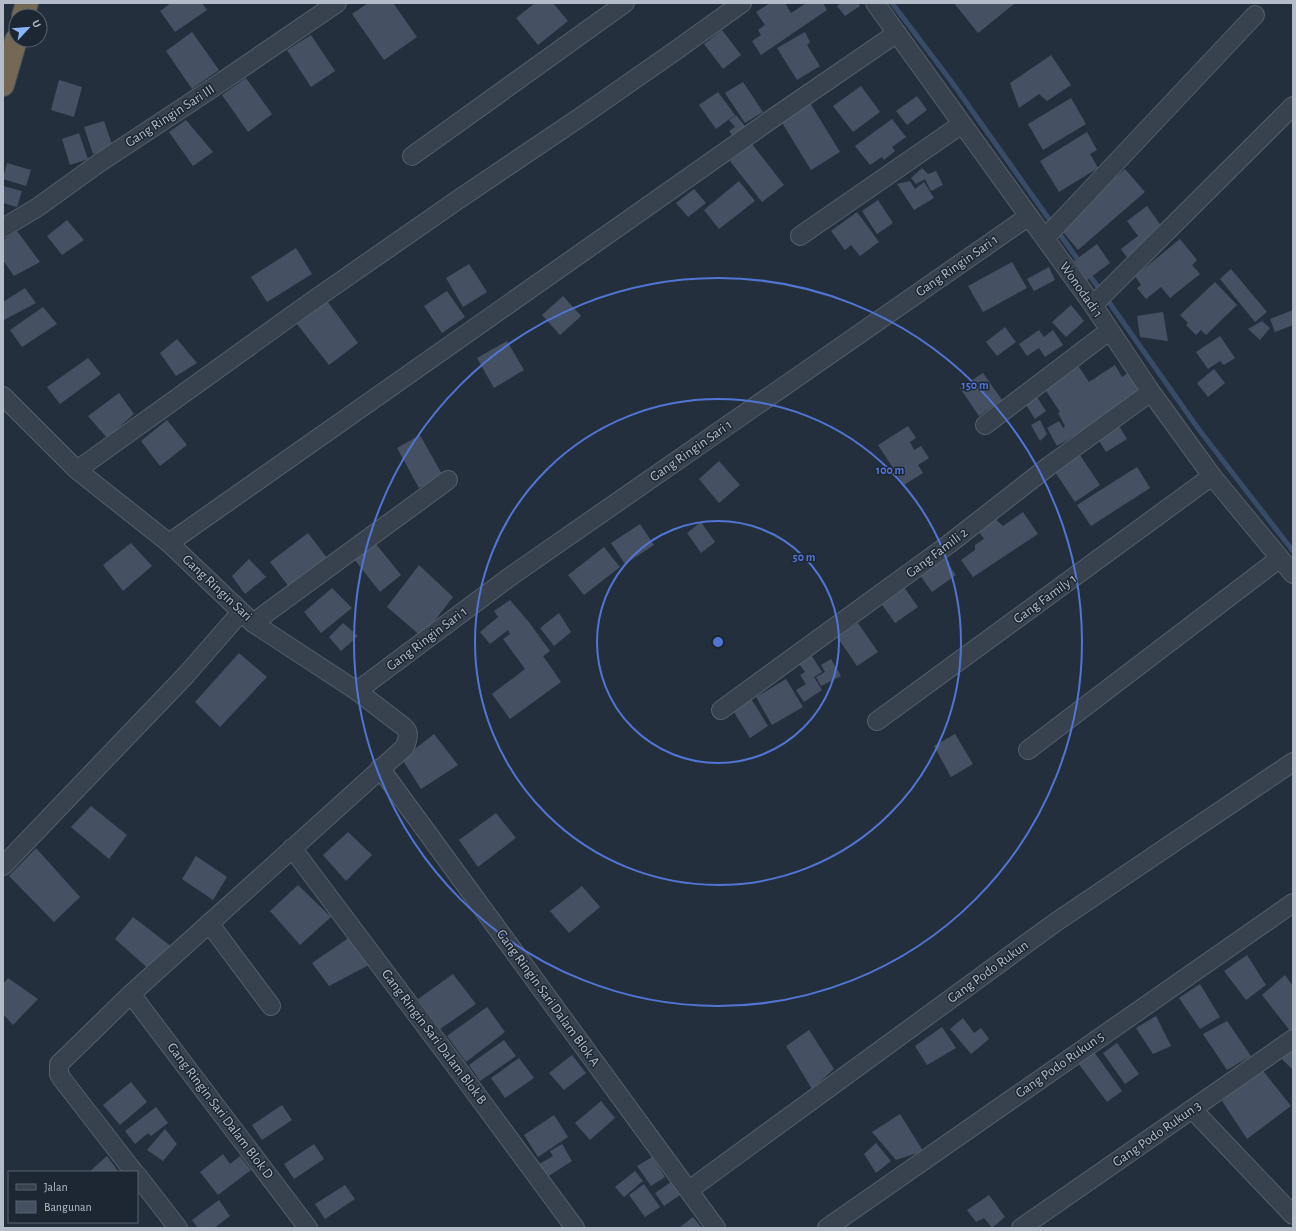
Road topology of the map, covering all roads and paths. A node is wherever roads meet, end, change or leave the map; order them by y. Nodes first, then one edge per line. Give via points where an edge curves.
1 (337, 3) edge
2 (625, 3) edge
3 (742, 3) edge
4 (875, 3) edge
5 (1255, 15) dead end
6 (897, 33) junction
7 (14, 48) edge
8 (3, 85) edge
9 (1293, 106) edge
10 (962, 124) junction
11 (412, 156) dead end
12 (1028, 216) junction
13 (3, 228) edge
14 (1051, 232) junction
15 (800, 236) dead end
16 (1093, 305) junction
17 (1109, 331) junction
18 (1151, 392) junction
19 (3, 396) edge
20 (985, 425) dead end
21 (81, 467) junction
22 (1212, 476) junction
23 (448, 480) dead end
24 (169, 543) junction
25 (1290, 569) edge
26 (254, 617) junction
27 (357, 691) junction
28 (721, 710) dead end
29 (877, 721) dead end
30 (1028, 750) dead end
31 (1293, 762) edge
32 (380, 768) junction
33 (292, 848) junction
34 (3, 866) edge
35 (1293, 903) edge
36 (209, 923) junction
37 (131, 994) junction
38 (271, 1006) dead end
39 (1293, 1039) edge
40 (1192, 1109) junction
41 (133, 1171) edge
42 (138, 1177) edge
43 (689, 1190) junction
44 (1293, 1215) edge
45 (178, 1228) edge
46 (308, 1228) edge
47 (575, 1228) edge
48 (716, 1228) edge
49 (827, 1228) edge
50 (1020, 1228) edge

1 - 13 street, Gang Ringin Sari III via 98,163 38,207
2 - 11 street
3 - 21 street via 308,304
4 - 6 street, Wonodadi 1
5 - 14 street
6 - 10 street, Wonodadi 1
6 - 24 street
7 - 8 highway
9 - 16 street
10 - 12 street, Wonodadi 1
10 - 15 street
12 - 14 street, Wonodadi 1
12 - 27 street, Gang Ringin Sari 1 via 511,576
14 - 16 street, Wonodadi 1
16 - 17 street, Wonodadi 1
17 - 18 street, Wonodadi 1
17 - 20 street
18 - 22 street, Wonodadi 1
18 - 28 street, Gang Famili 2 via 1049,466 949,544
19 - 21 street, Gang Ringin Sari
21 - 24 street, Gang Ringin Sari
22 - 25 street, Wonodadi 1
22 - 29 street, Gang Family 1
23 - 26 street
24 - 26 street, Gang Ringin Sari
25 - 30 street
26 - 27 street, Gang Ringin Sari
26 - 34 street via 186,675
27 - 32 street, Gang Ringin Sari via 407,730 408,740 405,747
31 - 43 street, Gang Podo Rukun via 1049,927
32 - 33 street
32 - 43 street, Gang Ringin Sari Dalam Blok A
33 - 36 street
33 - 47 street, Gang Ringin Sari Dalam Blok B
35 - 49 street, Gang Podo Rukun 5
36 - 37 street
36 - 38 street
37 - 41 street via 59,1064 59,1074
37 - 46 street, Gang Ringin Sari Dalam Blok D
39 - 40 street, Gang Podo Rukun 3
40 - 44 street
40 - 50 street, Gang Podo Rukun 3
42 - 45 street
43 - 48 street, Gang Ringin Sari Dalam Blok A

